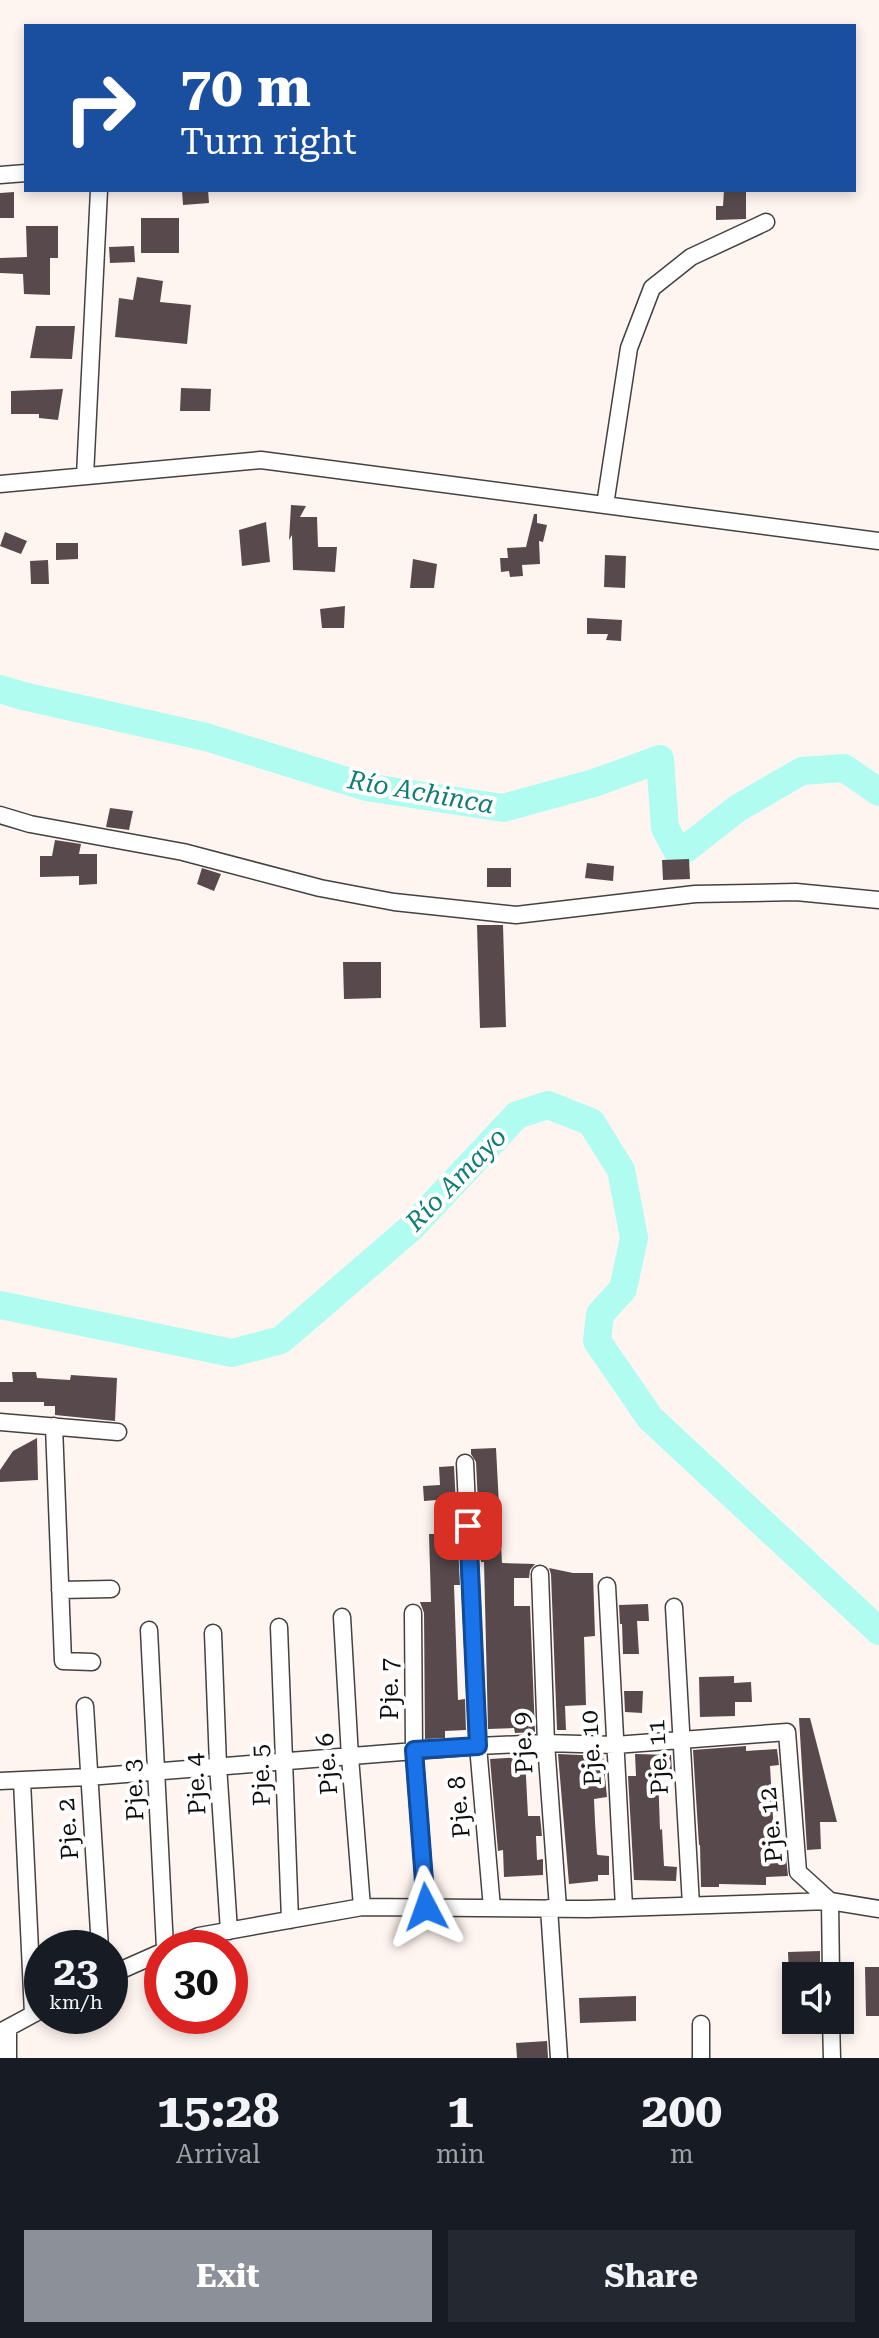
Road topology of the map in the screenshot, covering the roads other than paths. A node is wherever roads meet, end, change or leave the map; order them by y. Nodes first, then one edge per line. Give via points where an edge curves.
1 (24, 173) edge
2 (0, 175) edge
3 (99, 192) edge
4 (766, 222) dead end
5 (85, 476) junction
6 (0, 484) edge
7 (605, 505) junction
8 (879, 541) edge
9 (0, 815) edge
10 (879, 900) edge
11 (0, 1422) edge
12 (54, 1426) junction
13 (118, 1432) dead end
14 (465, 1463) dead end
15 (540, 1574) dead end
16 (607, 1586) dead end
17 (111, 1589) dead end
18 (60, 1590) junction
19 (674, 1607) dead end
20 (413, 1613) dead end
21 (342, 1617) dead end
22 (279, 1627) dead end
23 (149, 1630) dead end
24 (213, 1633) dead end
25 (92, 1662) dead end
26 (85, 1706) dead end
27 (681, 1741) junction
28 (546, 1743) junction
29 (615, 1745) junction
30 (478, 1746) junction
31 (414, 1750) junction
32 (350, 1757) junction
33 (285, 1762) junction
34 (218, 1765) junction
35 (157, 1771) junction
36 (88, 1777) junction
37 (0, 1781) edge
38 (22, 1781) junction
39 (830, 1901) junction
40 (691, 1905) junction
41 (362, 1907) junction
42 (426, 1907) junction
43 (624, 1907) junction
44 (492, 1908) junction
45 (554, 1908) junction
46 (879, 1909) edge
47 (290, 1920) junction
48 (32, 1930) edge
49 (99, 1930) edge
50 (163, 1930) edge
51 (229, 1930) edge
52 (235, 1930) edge
53 (831, 1962) edge
54 (24, 2019) edge
55 (701, 2024) dead end
56 (4, 2030) edge
57 (831, 2034) edge
58 (8, 2058) edge
59 (559, 2058) edge
60 (701, 2058) edge
61 (832, 2058) edge

1 - 2 street
3 - 5 street
4 - 7 street via 691,257 652,288 629,348
5 - 6 street
5 - 7 street via 261,460
7 - 8 street
9 - 10 street via 183,852 320,888 516,915 695,894 796,892
11 - 12 street
12 - 13 street
12 - 18 street
14 - 30 street, Pje. 8
15 - 28 street, Pje. 9
16 - 29 street, Pje. 10
17 - 18 street
18 - 25 street via 63,1661
19 - 27 street, Pje. 11
20 - 31 street, Pje. 7
21 - 32 street, Pje. 6
22 - 33 street, Pje. 5
23 - 35 street, Pje. 3
24 - 34 street, Pje. 4
26 - 36 street, Pje. 2
27 - 29 street
27 - 39 street, Pje. 12 via 787,1732 798,1872
27 - 40 street, Pje. 11
28 - 29 street
28 - 30 street
28 - 45 street, Pje. 9
29 - 43 street, Pje. 10
30 - 31 street
30 - 44 street, Pje. 8
31 - 32 street
31 - 42 street, Pje. 7
32 - 33 street
32 - 41 street, Pje. 6
33 - 34 street
33 - 47 street, Pje. 5
34 - 35 street
34 - 51 street, Pje. 4
35 - 36 street
35 - 50 street, Pje. 3
36 - 38 street
36 - 49 street, Pje. 2
37 - 38 street
38 - 48 street
39 - 40 street
39 - 46 street
39 - 53 street
40 - 43 street
41 - 42 street
41 - 47 street
42 - 44 street
43 - 45 street
44 - 45 street
45 - 59 street, Pje. 9
47 - 52 street
54 - 56 street
55 - 60 street
56 - 58 street
57 - 61 street

